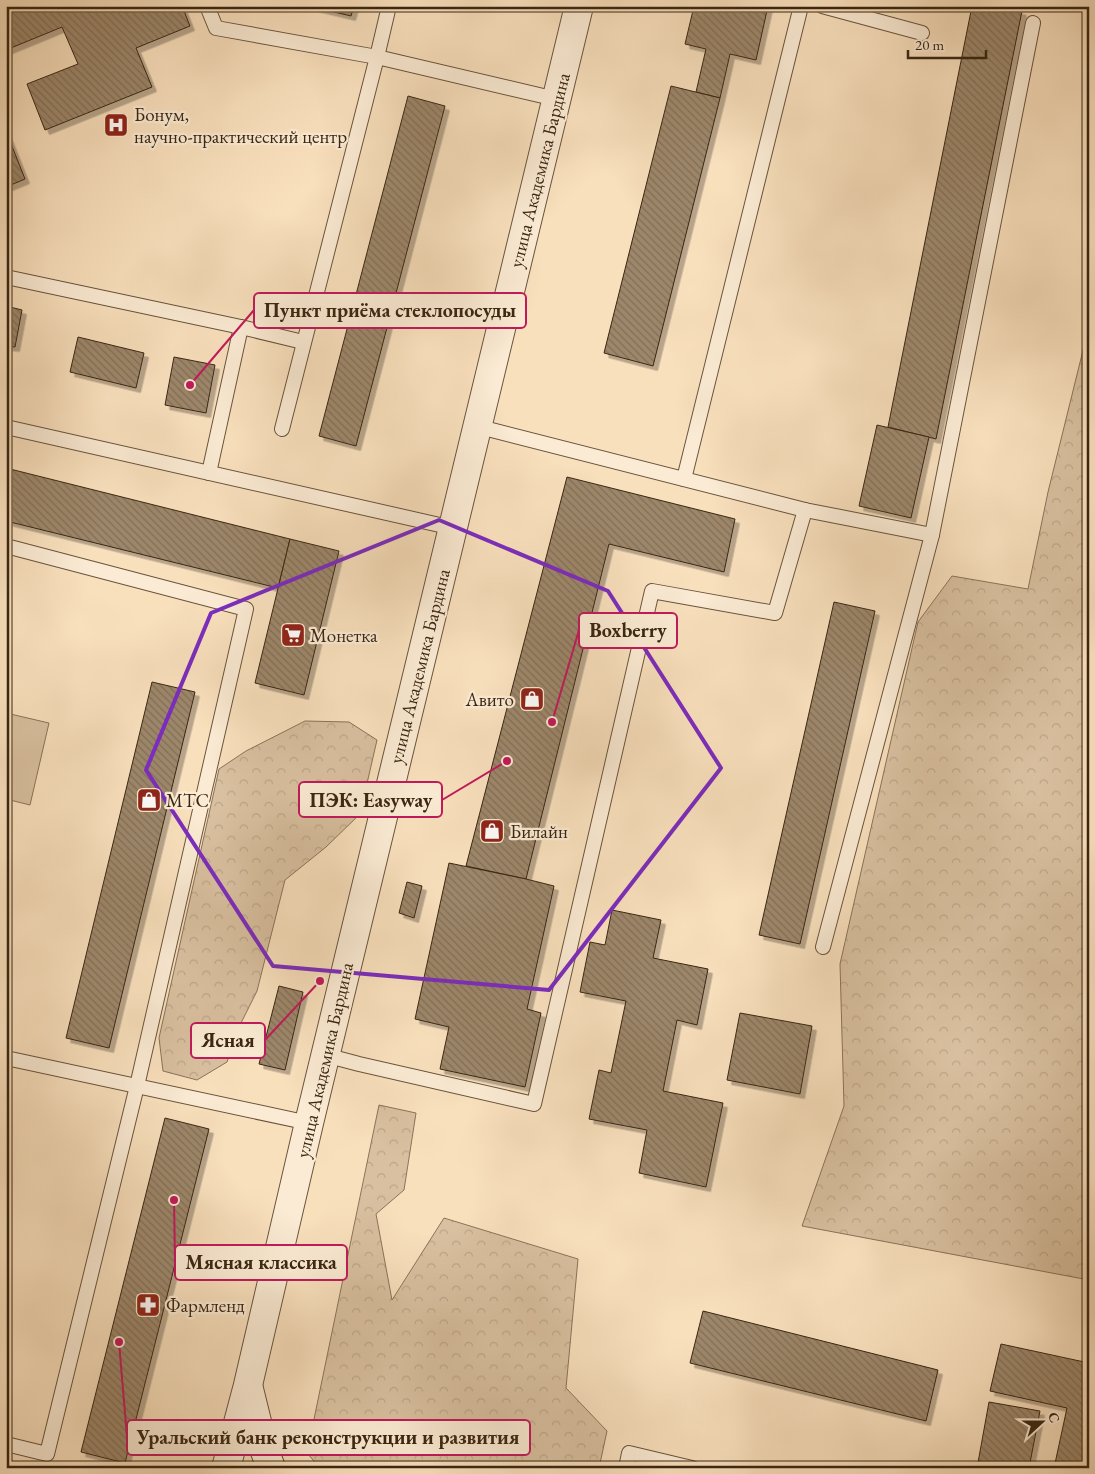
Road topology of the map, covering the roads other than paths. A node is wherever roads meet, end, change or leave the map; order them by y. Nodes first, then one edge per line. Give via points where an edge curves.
1 (207, 6) edge
2 (389, 6) edge
3 (579, 6) edge
4 (801, 6) edge
5 (822, 6) edge
6 (1034, 23) dead end
7 (922, 33) dead end
8 (377, 57) junction
9 (556, 99) junction
10 (6, 277) edge
11 (241, 327) junction
12 (303, 342) junction
13 (476, 426) junction
14 (6, 427) edge
15 (282, 429) dead end
16 (209, 473) junction
17 (684, 479) junction
18 (805, 510) junction
19 (453, 528) junction
20 (932, 535) junction
21 (6, 546) edge
22 (824, 947) dead end
23 (325, 1055) junction
24 (6, 1058) edge
25 (137, 1086) junction
26 (309, 1123) junction
27 (248, 1385) junction
28 (6, 1444) edge
29 (226, 1468) edge
30 (271, 1468) edge
31 (626, 1468) edge
32 (692, 1468) edge

1 - 8 lane via 216,28
2 - 8 lane
3 - 9 street, улица Академика Бардина
4 - 17 lane
5 - 7 lane
6 - 20 lane
8 - 9 lane
8 - 12 lane
9 - 13 street, улица Академика Бардина
10 - 11 lane
11 - 12 lane
11 - 16 lane
12 - 15 lane
13 - 17 lane
13 - 19 street, улица Академика Бардина
14 - 16 lane
16 - 19 lane
17 - 18 lane
18 - 20 lane
18 - 23 lane via 775,613 652,590 534,1104
19 - 23 street, улица Академика Бардина
20 - 22 lane
21 - 25 lane via 246,609
23 - 26 street, улица Академика Бардина
24 - 25 lane
25 - 26 lane
25 - 28 lane via 47,1454
26 - 27 street, улица Академика Бардина
27 - 29 street, улица Академика Бардина
27 - 30 street, улица Академика Бардина
31 - 32 lane via 629,1452

